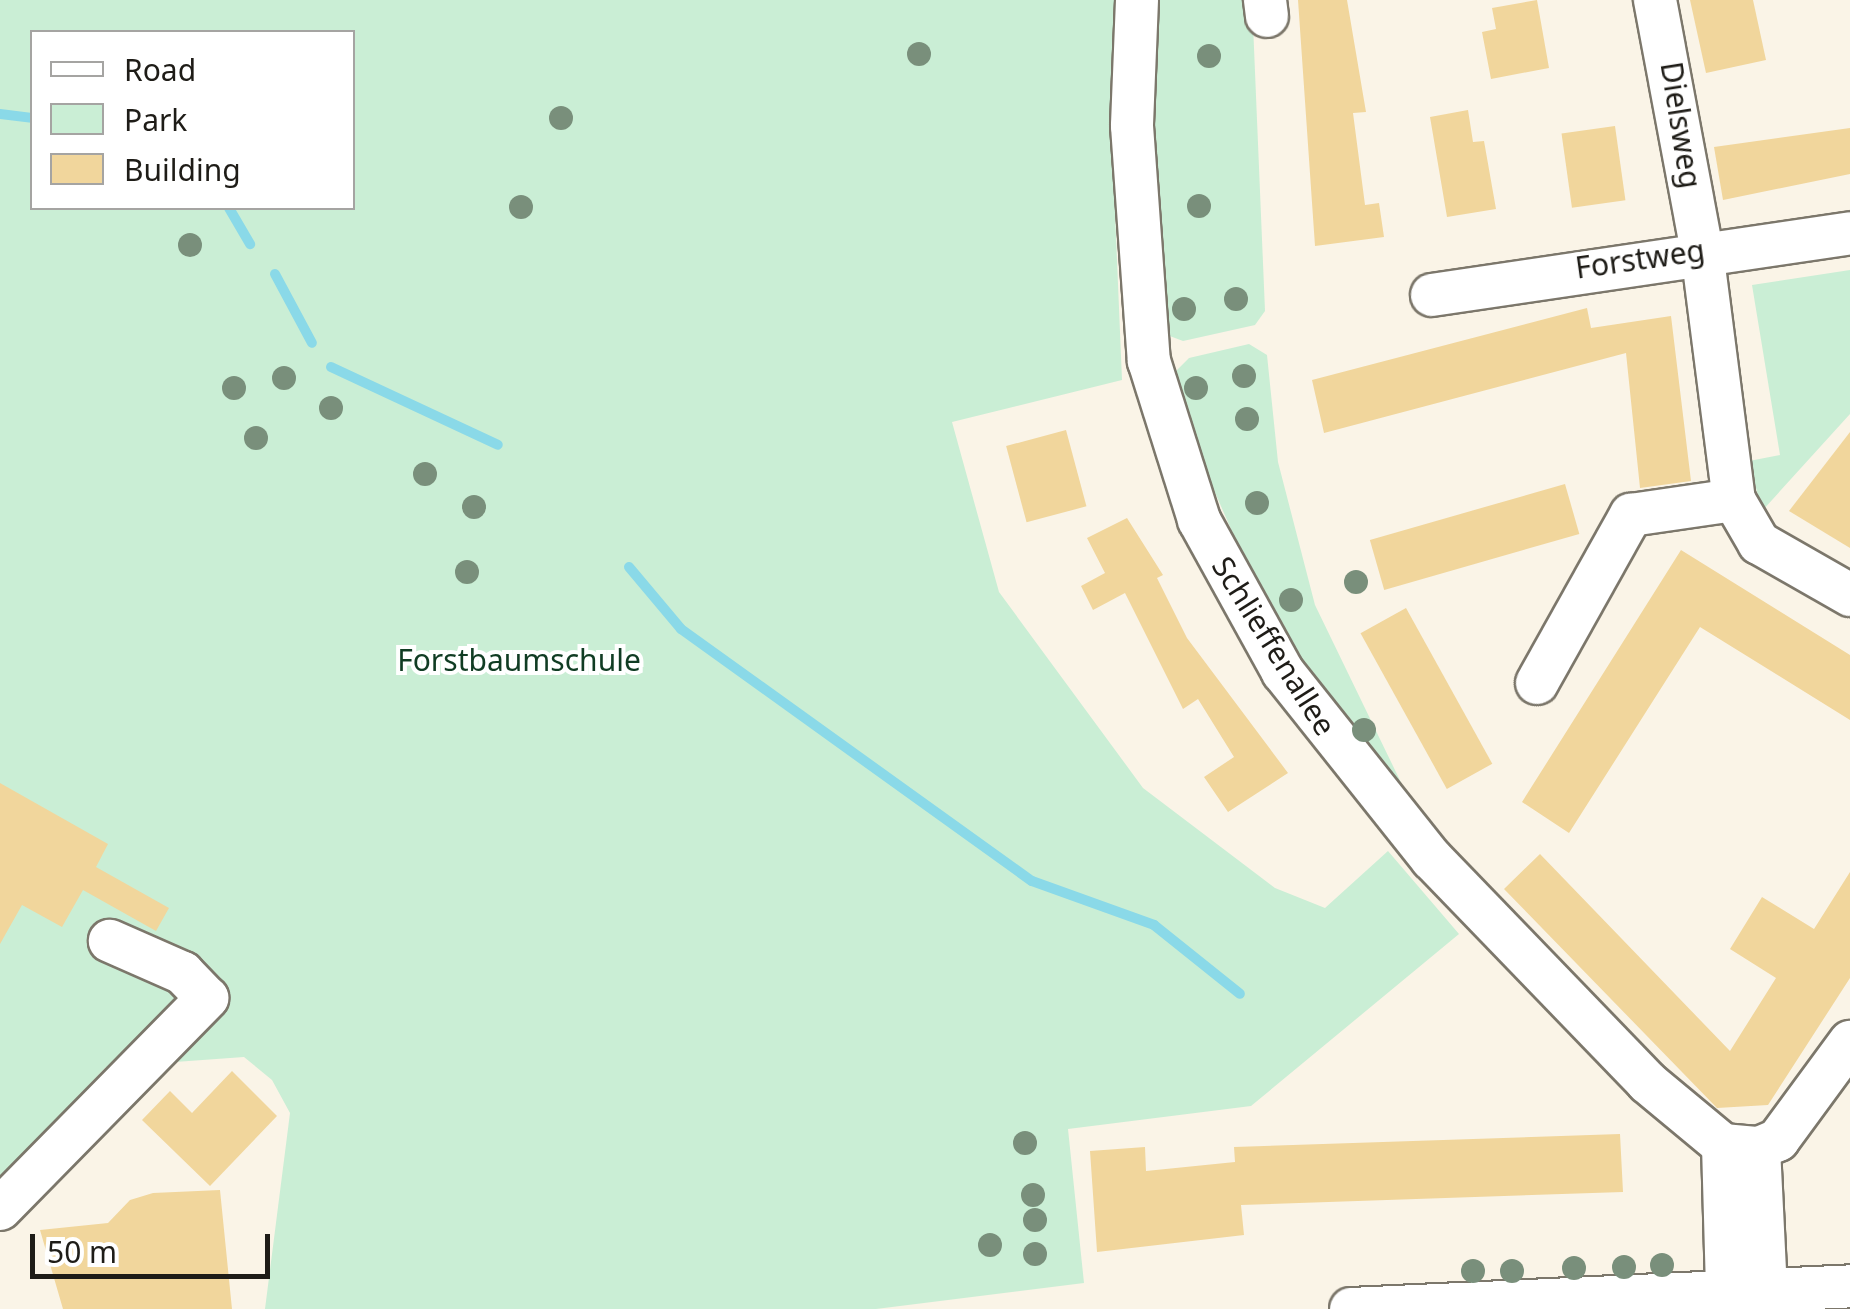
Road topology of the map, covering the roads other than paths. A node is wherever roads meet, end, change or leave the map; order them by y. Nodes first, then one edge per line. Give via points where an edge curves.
1 (1138, 0) edge
2 (1655, 0) edge
3 (1850, 233) edge
4 (1702, 251) junction
5 (1432, 294) dead end
6 (1734, 500) junction
7 (1850, 595) edge
8 (1537, 683) dead end
9 (110, 940) dead end
10 (1850, 1042) edge
11 (1741, 1146) junction
12 (0, 1208) edge
13 (1850, 1286) edge
14 (1747, 1290) junction
15 (1658, 1302) edge
16 (1352, 1309) edge

1 - 11 street, Schlieffenallee via 1132,126 1149,360 1186,488 1212,548 1283,672 1385,806 1628,1062
2 - 4 street, Dielsweg
3 - 4 street, Forstweg
4 - 5 street, Forstweg
4 - 6 street, Dielsweg
6 - 7 street via 1759,543
6 - 8 street via 1631,515
9 - 12 street via 183,973 207,998
10 - 11 street via 1799,1120
11 - 14 street
13 - 14 street
14 - 15 street
15 - 16 street

